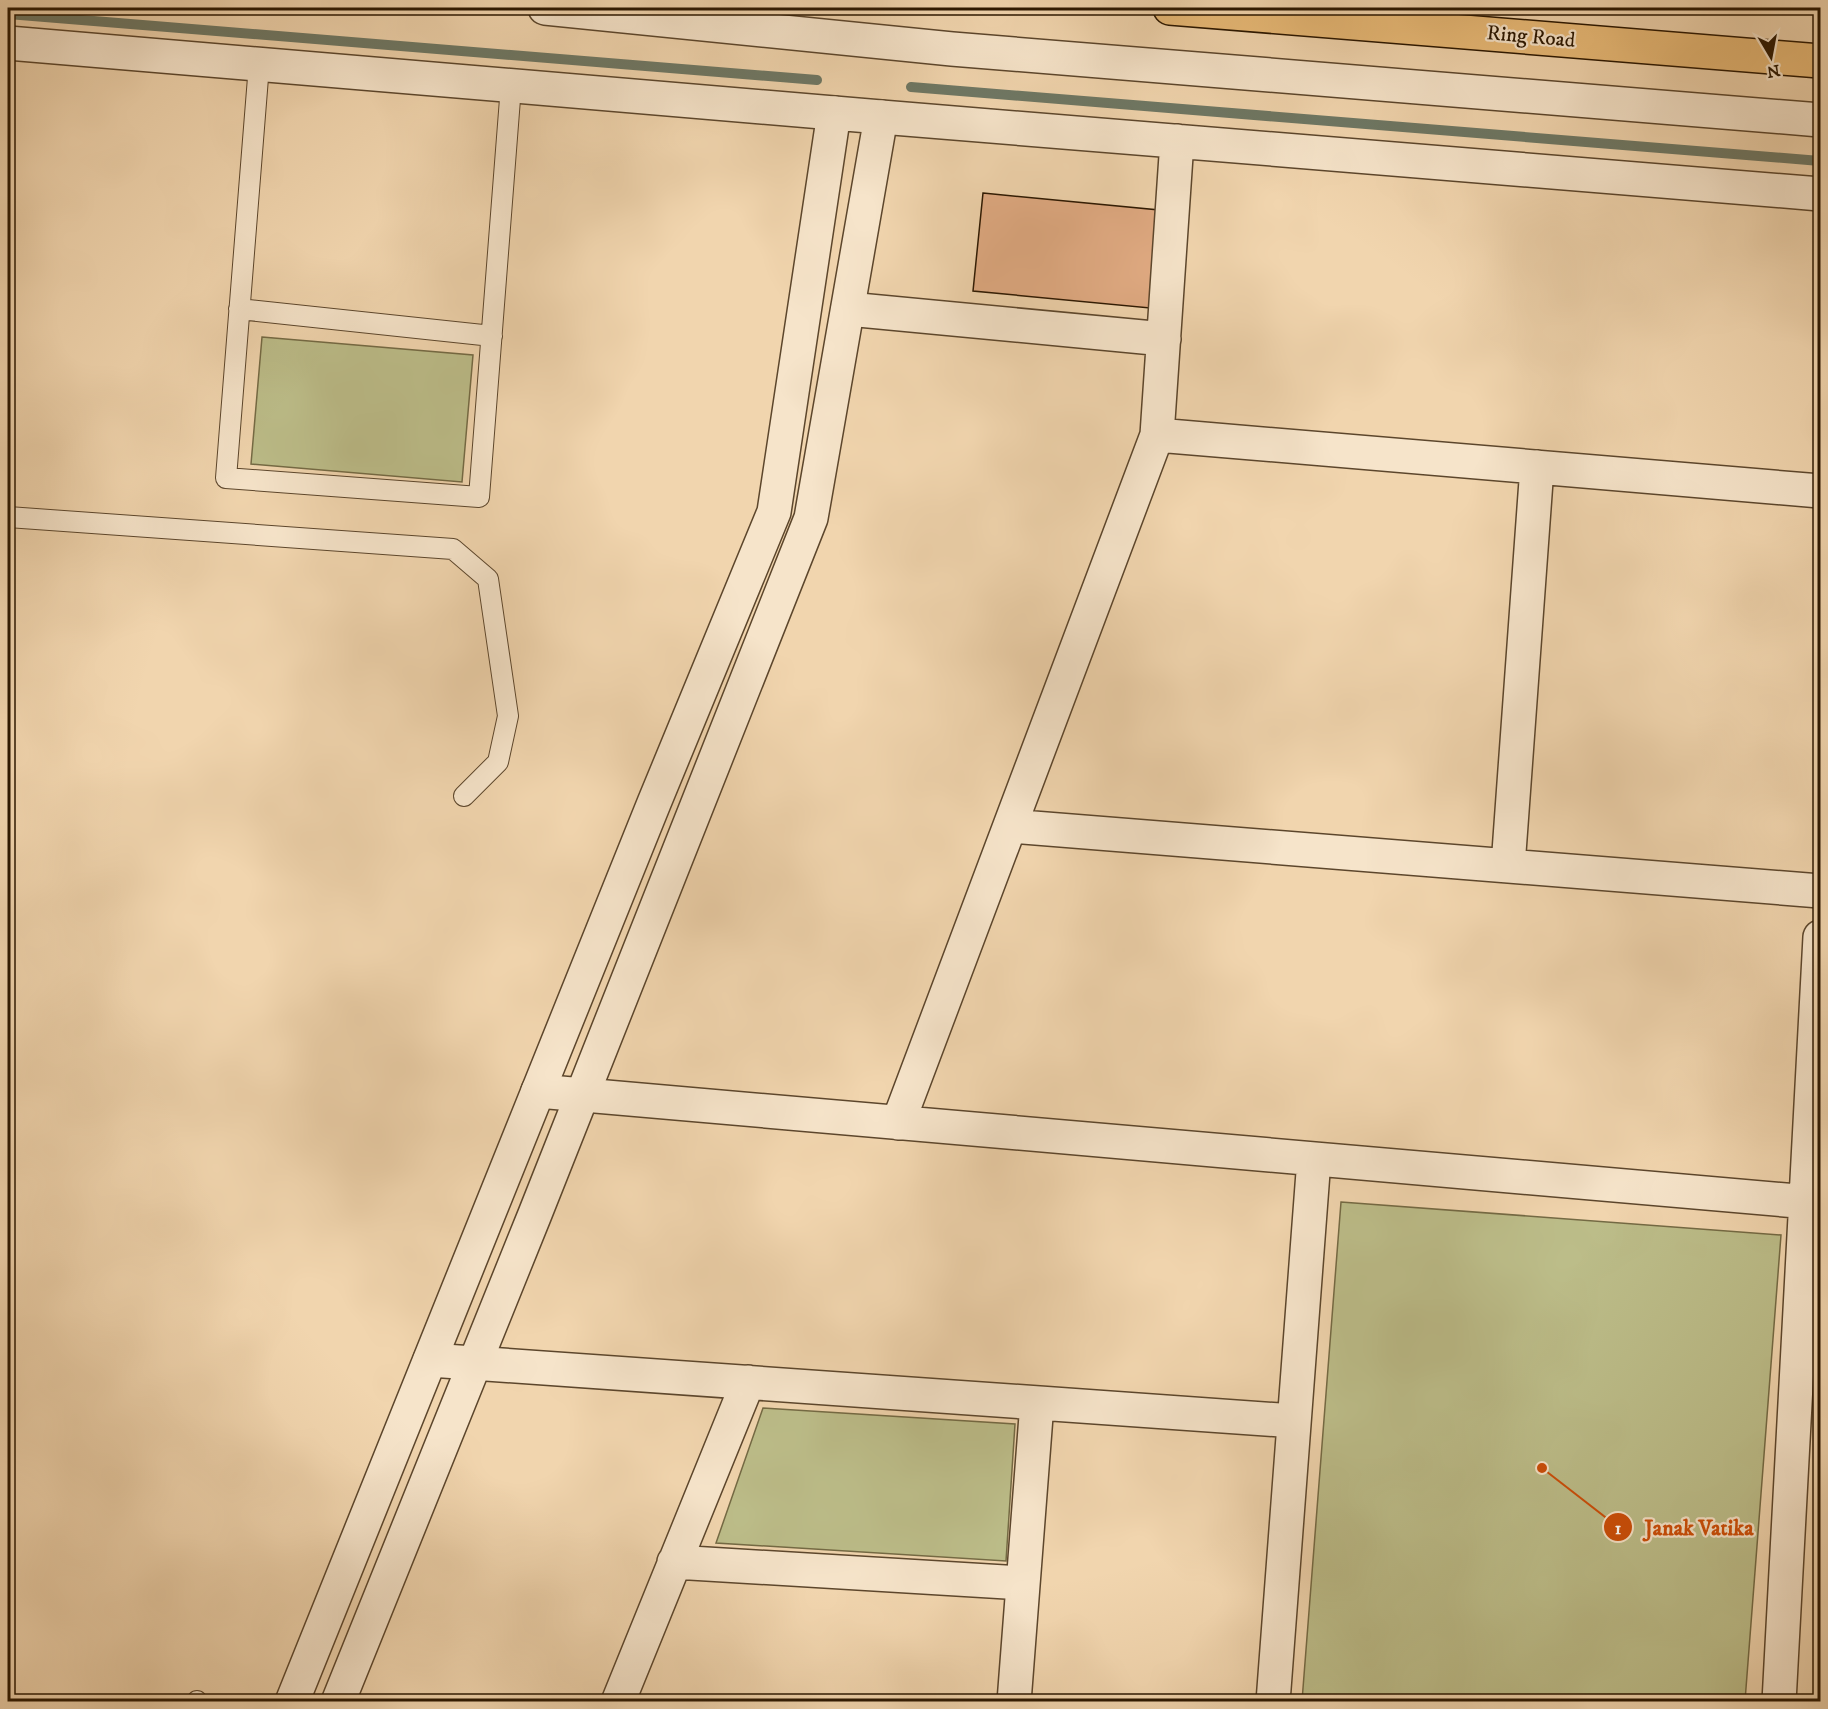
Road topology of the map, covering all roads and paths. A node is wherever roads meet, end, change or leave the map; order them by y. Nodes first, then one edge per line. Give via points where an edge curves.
1 (545, 8) edge
2 (1170, 8) edge
3 (8, 44) edge
4 (1821, 61) edge
5 (259, 64) junction
6 (511, 86) junction
7 (834, 113) junction
8 (881, 117) junction
9 (1821, 120) edge
10 (1177, 141) junction
11 (1821, 194) edge
12 (239, 309) junction
13 (848, 309) junction
14 (492, 336) junction
15 (1164, 339) junction
16 (1157, 435) junction
17 (1537, 467) junction
18 (1821, 491) edge
19 (8, 517) edge
20 (464, 796) dead end
21 (1010, 826) junction
22 (1508, 866) junction
23 (1821, 891) edge
24 (1821, 936) edge
25 (538, 1091) junction
26 (582, 1095) junction
27 (898, 1123) junction
28 (1314, 1159) junction
29 (1813, 1203) edge
30 (430, 1360) junction
31 (475, 1363) junction
32 (748, 1382) junction
33 (1037, 1403) junction
34 (1294, 1421) junction
35 (674, 1562) junction
36 (1023, 1583) junction
37 (292, 1701) edge
38 (339, 1701) edge
39 (618, 1701) edge
40 (1014, 1701) edge
41 (1273, 1701) edge
42 (1779, 1701) edge

1 - 9 street via 952,49
2 - 4 highway, Ring Road
3 - 5 street
5 - 6 street
5 - 12 lane
6 - 7 street
6 - 14 lane
7 - 8 street
7 - 25 street via 774,512
8 - 10 street
8 - 13 street
10 - 11 street
10 - 15 street
12 - 14 lane
12 - 14 lane via 226,477 479,497
13 - 15 street
13 - 26 street via 811,518
15 - 16 street
16 - 17 street
16 - 21 street
17 - 18 street
17 - 22 street
19 - 20 lane via 453,549 488,579 508,716 498,762
21 - 22 street
21 - 27 street
22 - 23 street
24 - 29 street
25 - 26 street
25 - 30 street
26 - 27 street
26 - 31 street
27 - 28 street
28 - 29 street
28 - 34 street
29 - 42 street
30 - 31 street
30 - 37 street
31 - 32 street
31 - 38 street
32 - 33 street
32 - 35 street
33 - 34 street
33 - 36 street
34 - 41 street
35 - 36 street
35 - 39 street
36 - 40 street

